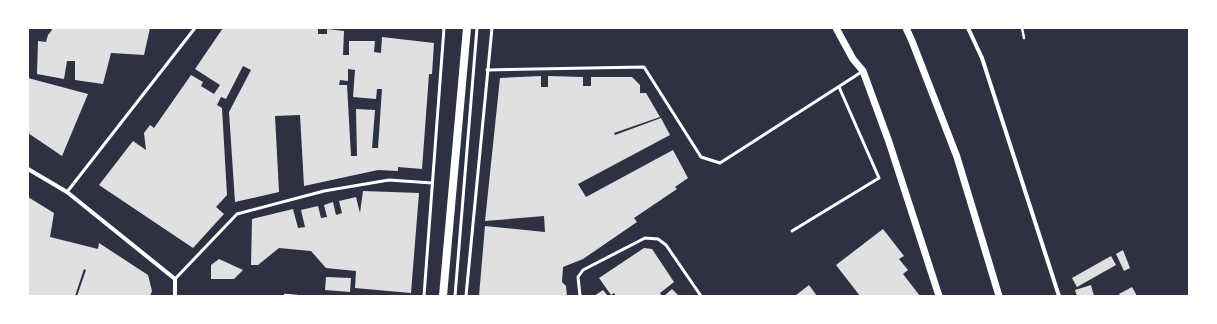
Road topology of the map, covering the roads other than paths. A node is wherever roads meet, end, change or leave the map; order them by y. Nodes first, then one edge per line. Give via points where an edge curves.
1 (195, 28) edge
2 (444, 28) edge
3 (467, 28) edge
4 (477, 28) edge
5 (492, 28) edge
6 (836, 28) edge
7 (906, 28) edge
8 (968, 28) edge
9 (488, 70) junction
10 (863, 71) junction
11 (839, 87) junction
12 (28, 170) edge
13 (432, 183) junction
14 (68, 192) junction
15 (792, 231) dead end
16 (175, 280) junction
17 (175, 296) edge
18 (424, 296) edge
19 (443, 296) edge
20 (455, 296) edge
21 (466, 296) edge
22 (580, 296) edge
23 (701, 296) edge
24 (938, 296) edge
25 (998, 296) edge
26 (1059, 296) edge

1 - 14 lane
2 - 13 lane
3 - 19 main road
4 - 20 lane
5 - 9 lane
6 - 10 street via 853,59
7 - 25 street via 957,157
8 - 26 street via 982,58
9 - 11 lane via 644,67 701,157 720,163
9 - 21 lane
10 - 11 lane
10 - 24 street via 889,142
11 - 15 lane via 879,178
12 - 14 street
13 - 16 lane via 389,180 324,191 237,214
13 - 18 lane
14 - 16 street
16 - 17 street
22 - 23 lane via 578,277 583,270 645,238 658,239 666,245

